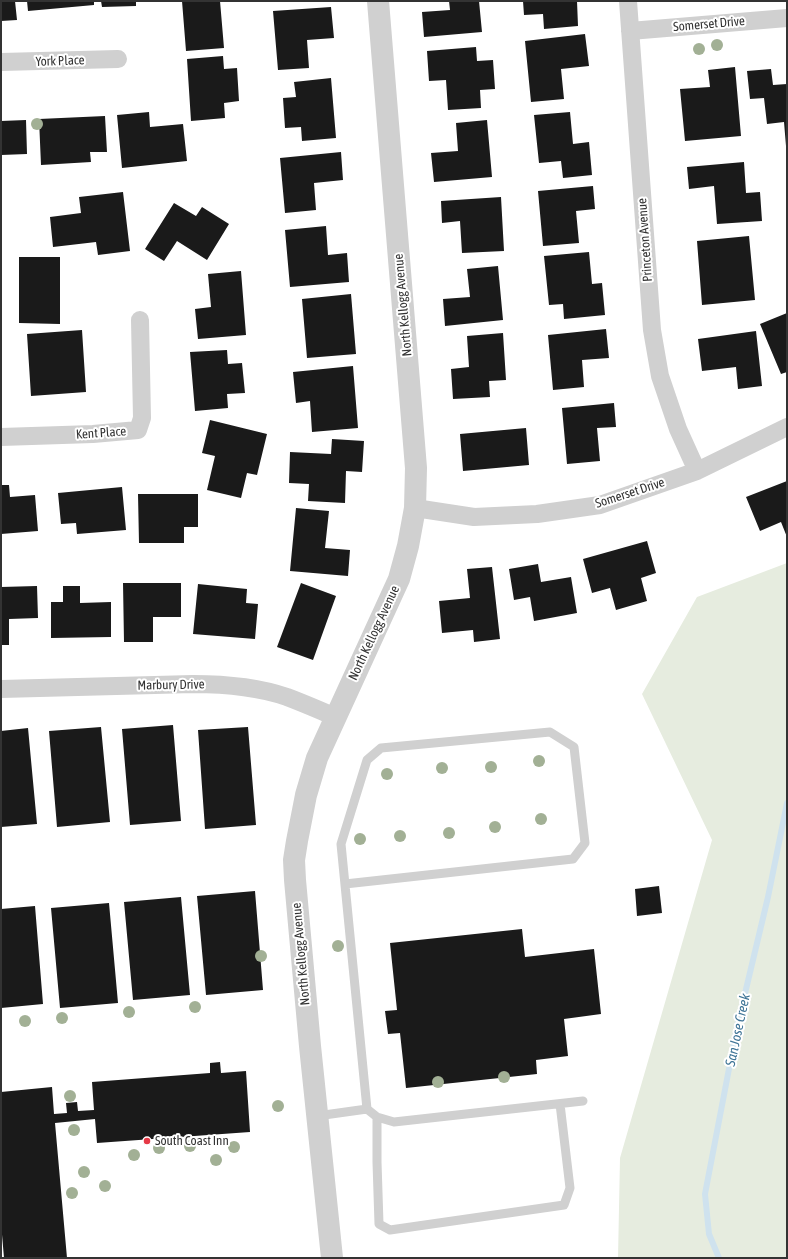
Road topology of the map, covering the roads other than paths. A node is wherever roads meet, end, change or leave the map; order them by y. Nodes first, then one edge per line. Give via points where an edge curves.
1 (378, 1) edge
2 (628, 1) edge
3 (787, 18) edge
4 (630, 31) junction
5 (118, 59) dead end
6 (1, 62) edge
7 (140, 320) dead end
8 (787, 427) edge
9 (1, 437) edge
10 (697, 471) junction
11 (415, 508) junction
12 (1, 689) edge
13 (336, 717) junction
14 (345, 884) junction
15 (583, 1101) dead end
16 (560, 1104) junction
17 (367, 1109) junction
18 (317, 1116) junction
19 (377, 1117) junction
20 (332, 1258) edge

1 - 11 street, North Kellogg Avenue via 416,468
2 - 4 street, Princeton Avenue
3 - 4 street, Somerset Drive
4 - 10 street, Princeton Avenue via 652,330 660,376 678,430
5 - 6 street, York Place
7 - 9 street, Kent Place via 142,418 138,430
8 - 10 street, Somerset Drive
10 - 11 street, Somerset Drive via 600,505 537,514 474,517
11 - 13 street, North Kellogg Avenue via 408,546 398,579
12 - 13 street, Marbury Drive via 225,684 286,697
13 - 18 street, North Kellogg Avenue via 317,758 306,795 294,860
14 - 14 lane via 342,844 367,760 381,748 550,732 574,748 585,843 573,858
14 - 17 lane
15 - 16 lane
16 - 19 lane via 394,1122
16 - 19 lane via 570,1188 564,1205 390,1230 379,1224
17 - 18 lane
17 - 19 lane
18 - 20 street, North Kellogg Avenue

